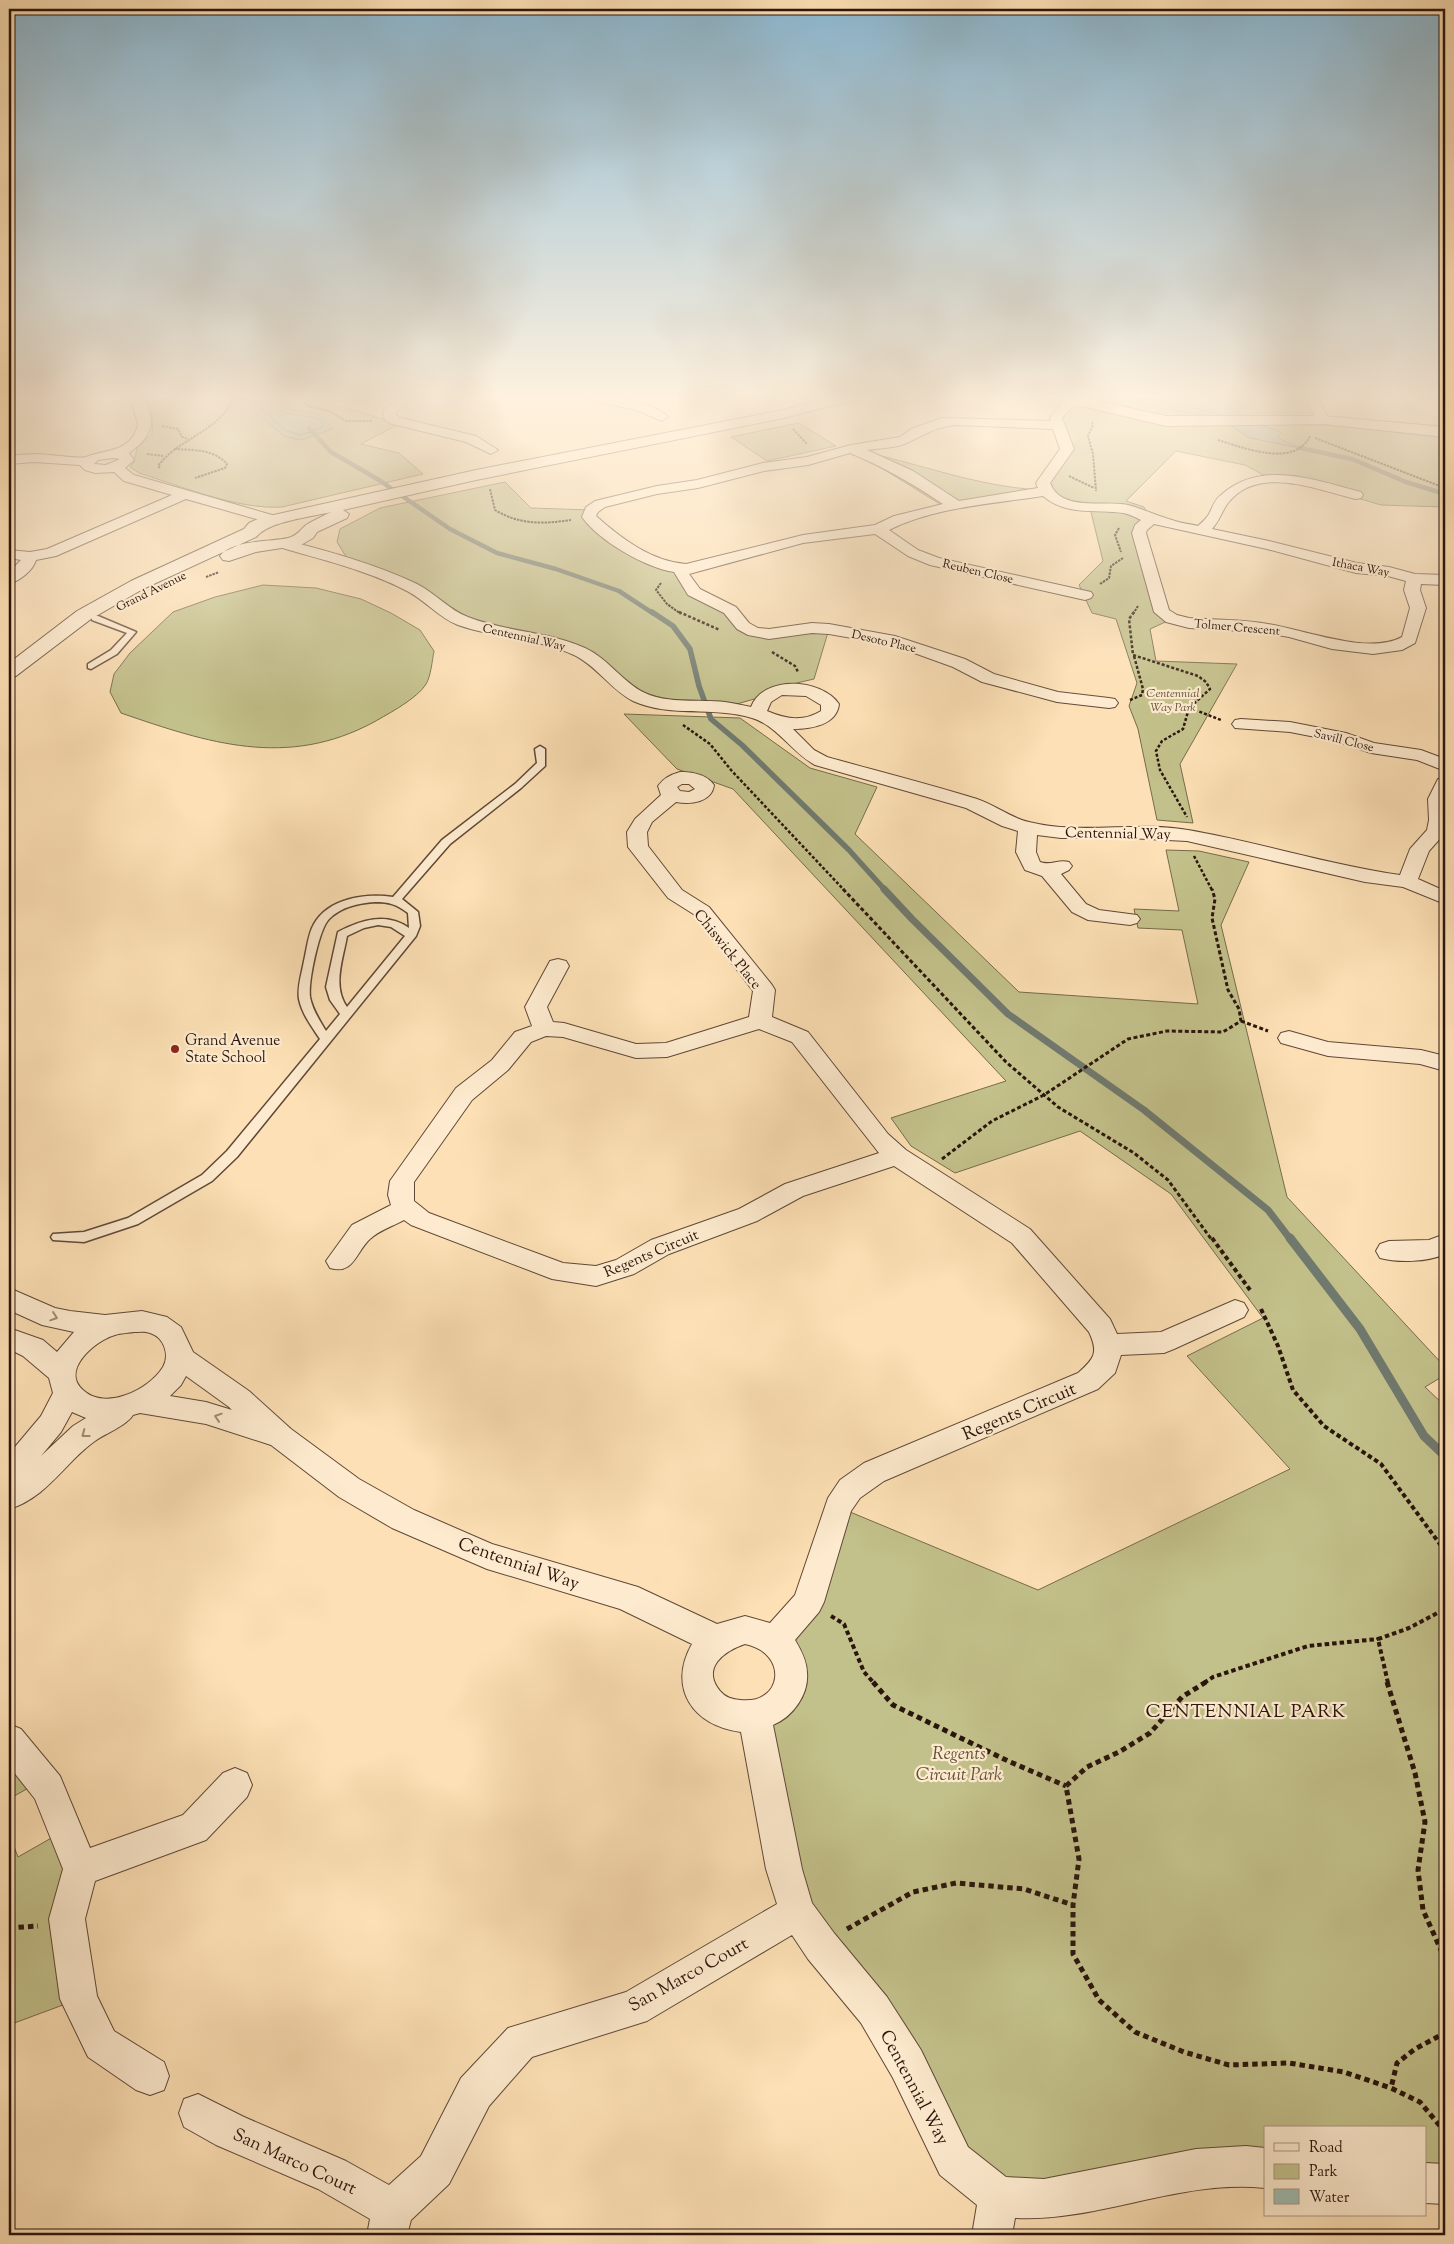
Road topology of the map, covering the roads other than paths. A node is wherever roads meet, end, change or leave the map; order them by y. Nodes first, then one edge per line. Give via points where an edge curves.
1 (160, 500) edge
2 (205, 500) edge
3 (368, 500) edge
4 (374, 500) edge
5 (616, 500) edge
6 (947, 500) edge
7 (994, 500) edge
8 (1057, 500) edge
9 (1222, 500) edge
10 (208, 502) junction
11 (956, 506) junction
12 (279, 519) junction
13 (1151, 519) junction
14 (878, 529) junction
15 (310, 531) junction
16 (1202, 531) junction
17 (251, 532) junction
18 (278, 544) junction
19 (9, 554) edge
20 (30, 557) junction
21 (350, 563) junction
22 (678, 568) junction
23 (9, 579) edge
24 (1414, 579) junction
25 (1445, 580) edge
26 (1085, 595) road end
27 (95, 618) junction
28 (36, 652) junction
29 (91, 666) dead end
30 (9, 672) edge
31 (765, 696) junction
32 (1109, 703) road end
33 (720, 706) junction
34 (758, 714) junction
35 (818, 721) junction
36 (777, 723) junction
37 (1241, 724) road end
38 (800, 744) junction
39 (540, 749) dead end
40 (1445, 766) edge
41 (1445, 783) edge
42 (673, 795) dead end
43 (1028, 828) junction
44 (1407, 882) junction
45 (1445, 898) edge
46 (396, 900) junction
47 (1130, 919) dead end
48 (411, 936) junction
49 (558, 966) dead end
50 (346, 1015) junction
51 (760, 1021) junction
52 (544, 1029) junction
53 (1289, 1038) dead end
54 (326, 1040) junction
55 (1445, 1064) edge
56 (897, 1156) junction
57 (404, 1209) junction
58 (58, 1237) dead end
59 (1445, 1242) edge
60 (1390, 1251) dead end
61 (339, 1261) dead end
62 (9, 1298) edge
63 (1250, 1305) road end
64 (110, 1325) junction
65 (9, 1338) edge
66 (1109, 1345) junction
67 (179, 1357) junction
68 (65, 1384) junction
69 (133, 1405) junction
70 (281, 1437) junction
71 (9, 1474) edge
72 (9, 1497) edge
73 (715, 1639) junction
74 (775, 1640) junction
75 (755, 1717) junction
76 (9, 1740) edge
77 (235, 1785) dead end
78 (81, 1869) junction
79 (797, 1912) junction
80 (150, 2076) dead end
81 (198, 2113) dead end
82 (1264, 2168) edge
83 (1426, 2183) edge
84 (1445, 2184) edge
85 (1000, 2197) junction
86 (390, 2222) edge
87 (992, 2235) edge

1 - 20 street via 51,553
2 - 10 street
3 - 12 street, Grand Avenue
4 - 15 street, Grand Avenue
5 - 22 street via 600,504 591,510 589,516 600,528 656,564
6 - 11 street
7 - 11 street
8 - 13 street, Ithaca Way via 1070,505 1125,510
9 - 16 street
10 - 12 street
10 - 17 street via 220,514 240,521
11 - 14 street via 899,518
12 - 15 street via 304,522
12 - 17 street, Grand Avenue via 260,524
13 - 16 street, Ithaca Way
13 - 24 street, Tolmer Crescent via 1139,533 1162,612 1172,619 1189,623 1260,627 1374,650 1396,647 1409,640 1418,608 1412,590
14 - 22 street via 803,539
14 - 26 street, Reuben Close via 913,553 936,562
15 - 18 street, Grand Avenue via 300,540
15 - 21 street, Centennial Way
16 - 24 street, Ithaca Way
17 - 18 street via 256,541
17 - 28 street, Grand Avenue via 137,585 84,615
18 - 21 street, Centennial Way
18 - 27 street, Grand Avenue via 236,553
19 - 20 street
20 - 23 street via 27,565
21 - 33 street, Centennial Way via 413,588 460,620 483,628 556,642 579,651 595,659 632,693 679,713
22 - 32 street, Desoto Place via 694,592 730,610 743,626 754,632 769,634 829,629 895,641 959,663 988,678 1057,696
24 - 25 street, Ithaca Way
27 - 28 street, Grand Avenue
27 - 29 lane via 132,632 126,643
28 - 30 street, Grand Avenue
31 - 33 street, Centennial Way
31 - 34 street via 758,705
31 - 35 street, Centennial Way via 780,690 801,690 820,695 830,704 829,712
33 - 34 street, Centennial Way
34 - 36 street, Centennial Way
35 - 36 street, Centennial Way via 798,725
35 - 38 street, Centennial Way
36 - 38 street, Centennial Way
37 - 40 street, Savill Close via 1290,727 1340,737 1371,748 1421,755
38 - 43 street, Centennial Way via 808,754 821,761 973,804
39 - 46 lane via 542,764 446,842
41 - 44 street via 1437,799 1439,820 1436,832 1420,849
42 - 51 street, Chiswick Place via 645,819 637,832 638,847 676,894 702,911 764,990
43 - 44 street, Centennial Way via 1061,832 1187,835 1365,876
43 - 47 street via 1026,852 1032,866 1056,869 1079,908 1096,916
44 - 45 street, Centennial Way
46 - 48 lane via 413,912 415,926
46 - 54 lane via 352,901 328,913 318,925 304,993 308,1009
48 - 50 lane
48 - 50 lane via 401,926 384,922 361,923 342,934 332,987
49 - 52 street via 536,1007
50 - 54 lane
51 - 52 street via 667,1050 652,1051 636,1051 564,1030
51 - 56 street via 800,1037 880,1140
52 - 57 street via 523,1037 500,1065 464,1094 402,1181 400,1195
53 - 55 street via 1328,1049 1421,1057
54 - 58 lane via 232,1154 207,1178 133,1221 84,1237
56 - 57 street, Regents Circuit via 794,1190 748,1215 660,1247 625,1267 596,1276 561,1272 420,1219
56 - 66 street via 1021,1236 1100,1326
57 - 61 street via 361,1232
59 - 60 street via 1433,1249
62 -> 64 street via 57,1319
63 - 66 street via 1164,1342
64 - 67 street via 145,1321 159,1326 178,1344
64 - 68 street via 92,1333 67,1358
65 - 68 street, Centennial Way via 33,1348
66 - 74 street, Regents Circuit via 1104,1365 1088,1381 874,1472 850,1489 838,1507 808,1602
67 - 69 street via 168,1382
67 - 70 street, Centennial Way via 239,1399
68 - 69 street, Centennial Way via 81,1406 102,1410
68 - 71 street via 51,1424
70 -> 69 street, Centennial Way via 206,1413
69 -> 72 street via 82,1434 42,1473
70 - 73 street, Centennial Way via 349,1488 404,1519 487,1556 626,1597
73 - 74 street via 745,1630
73 - 75 street via 698,1663 697,1678 701,1692 710,1705 723,1713 739,1718
74 - 75 street via 785,1650 790,1663 792,1677 789,1690 769,1712
75 - 79 street, Centennial Way via 784,1869
76 - 78 street via 48,1788
77 - 78 street via 194,1828
78 - 80 street via 67,1919 79,1999 101,2044
79 - 85 street, Centennial Way via 874,2010 902,2056 954,2162
79 - 86 street, San Marco Court via 634,2008 521,2041 475,2092 435,2170
81 - 86 street, San Marco Court via 230,2131 332,2175
82 - 85 street via 1196,2169 1044,2199
83 - 84 street
85 - 87 street

